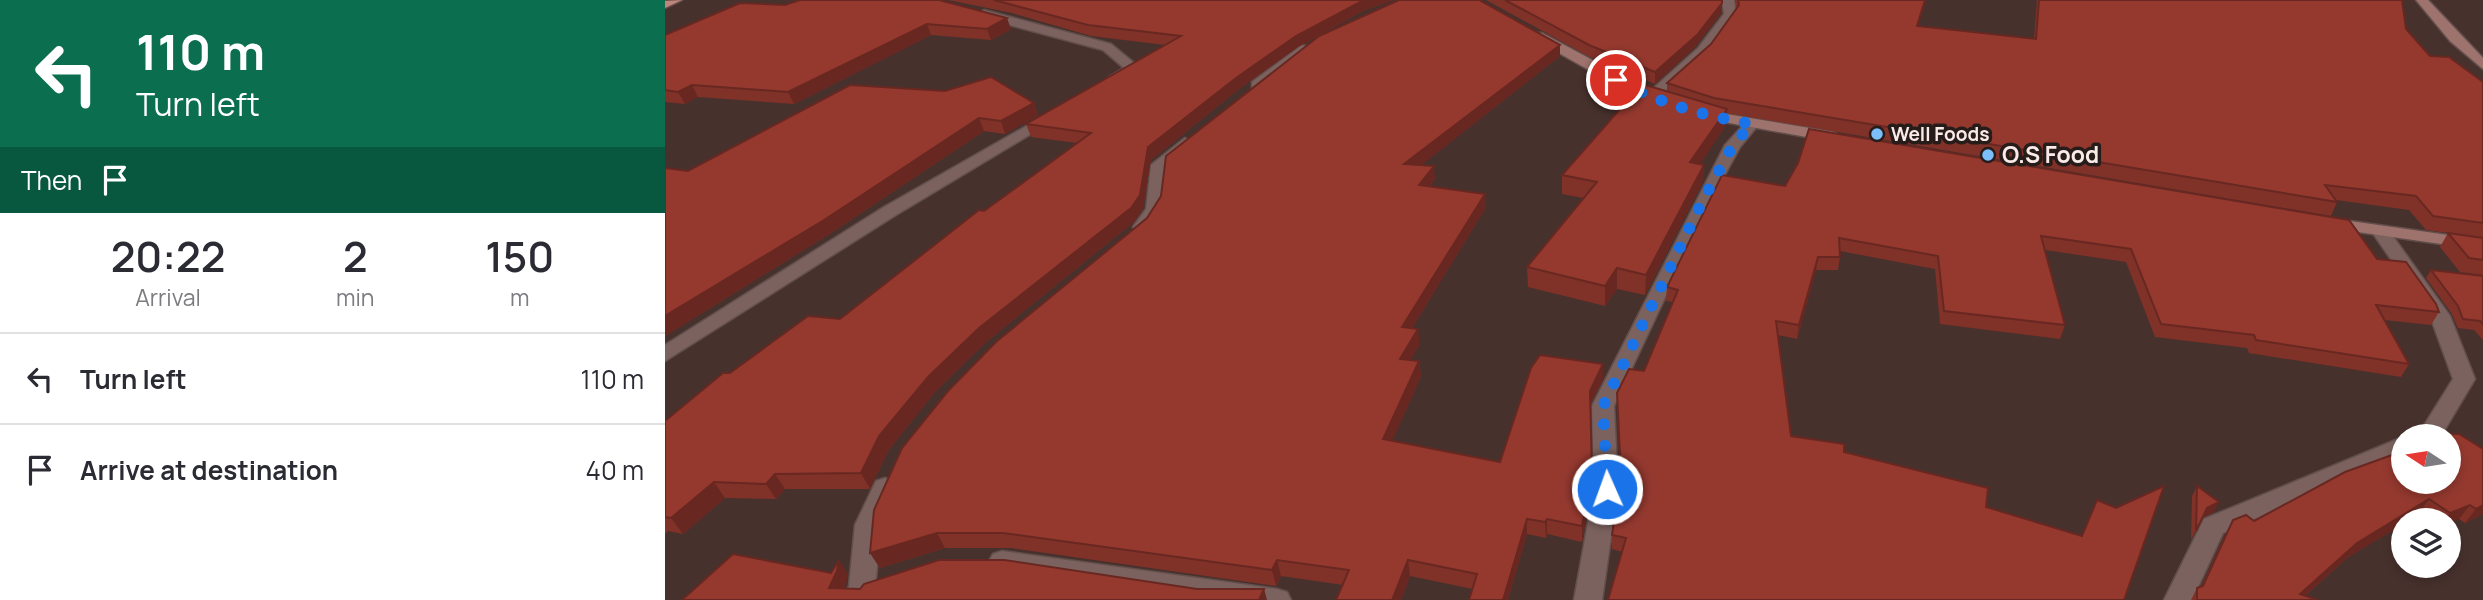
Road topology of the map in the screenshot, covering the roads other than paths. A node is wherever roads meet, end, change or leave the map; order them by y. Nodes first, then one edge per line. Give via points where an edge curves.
1 (676, 0) edge
2 (1728, 0) edge
3 (2416, 0) edge
4 (2422, 0) edge
5 (665, 5) edge
6 (972, 11) edge
7 (1521, 27) edge
8 (1327, 36) edge
9 (2483, 65) edge
10 (1098, 89) edge
11 (1652, 97) junction
12 (1240, 100) edge
13 (1063, 109) edge
14 (1752, 124) junction
15 (1200, 132) edge
16 (1847, 139) edge
17 (2315, 220) edge
18 (2381, 232) junction
19 (1126, 242) edge
20 (2483, 245) edge
21 (665, 354) edge
22 (2436, 424) edge
23 (2391, 449) edge
24 (893, 470) edge
25 (972, 561) edge
26 (867, 589) edge
27 (1277, 600) edge
28 (1588, 600) edge
29 (2178, 600) edge

1 - 5 main road
2 - 11 street via 1730,14 1703,51
3 - 4 street
4 - 9 main road
6 - 10 street via 1107,47 1133,68
7 - 11 main road
8 - 12 street
11 - 14 main road via 1709,117
13 - 21 street via 890,211
14 - 16 main road
14 - 28 street via 1733,145 1702,202 1603,406 1607,489
15 - 19 street via 1159,165 1154,209
17 - 18 main road
18 - 20 main road
18 - 22 street via 2440,316 2464,379
23 - 29 street via 2213,526
24 - 26 street via 868,525
25 - 27 street via 1011,561

